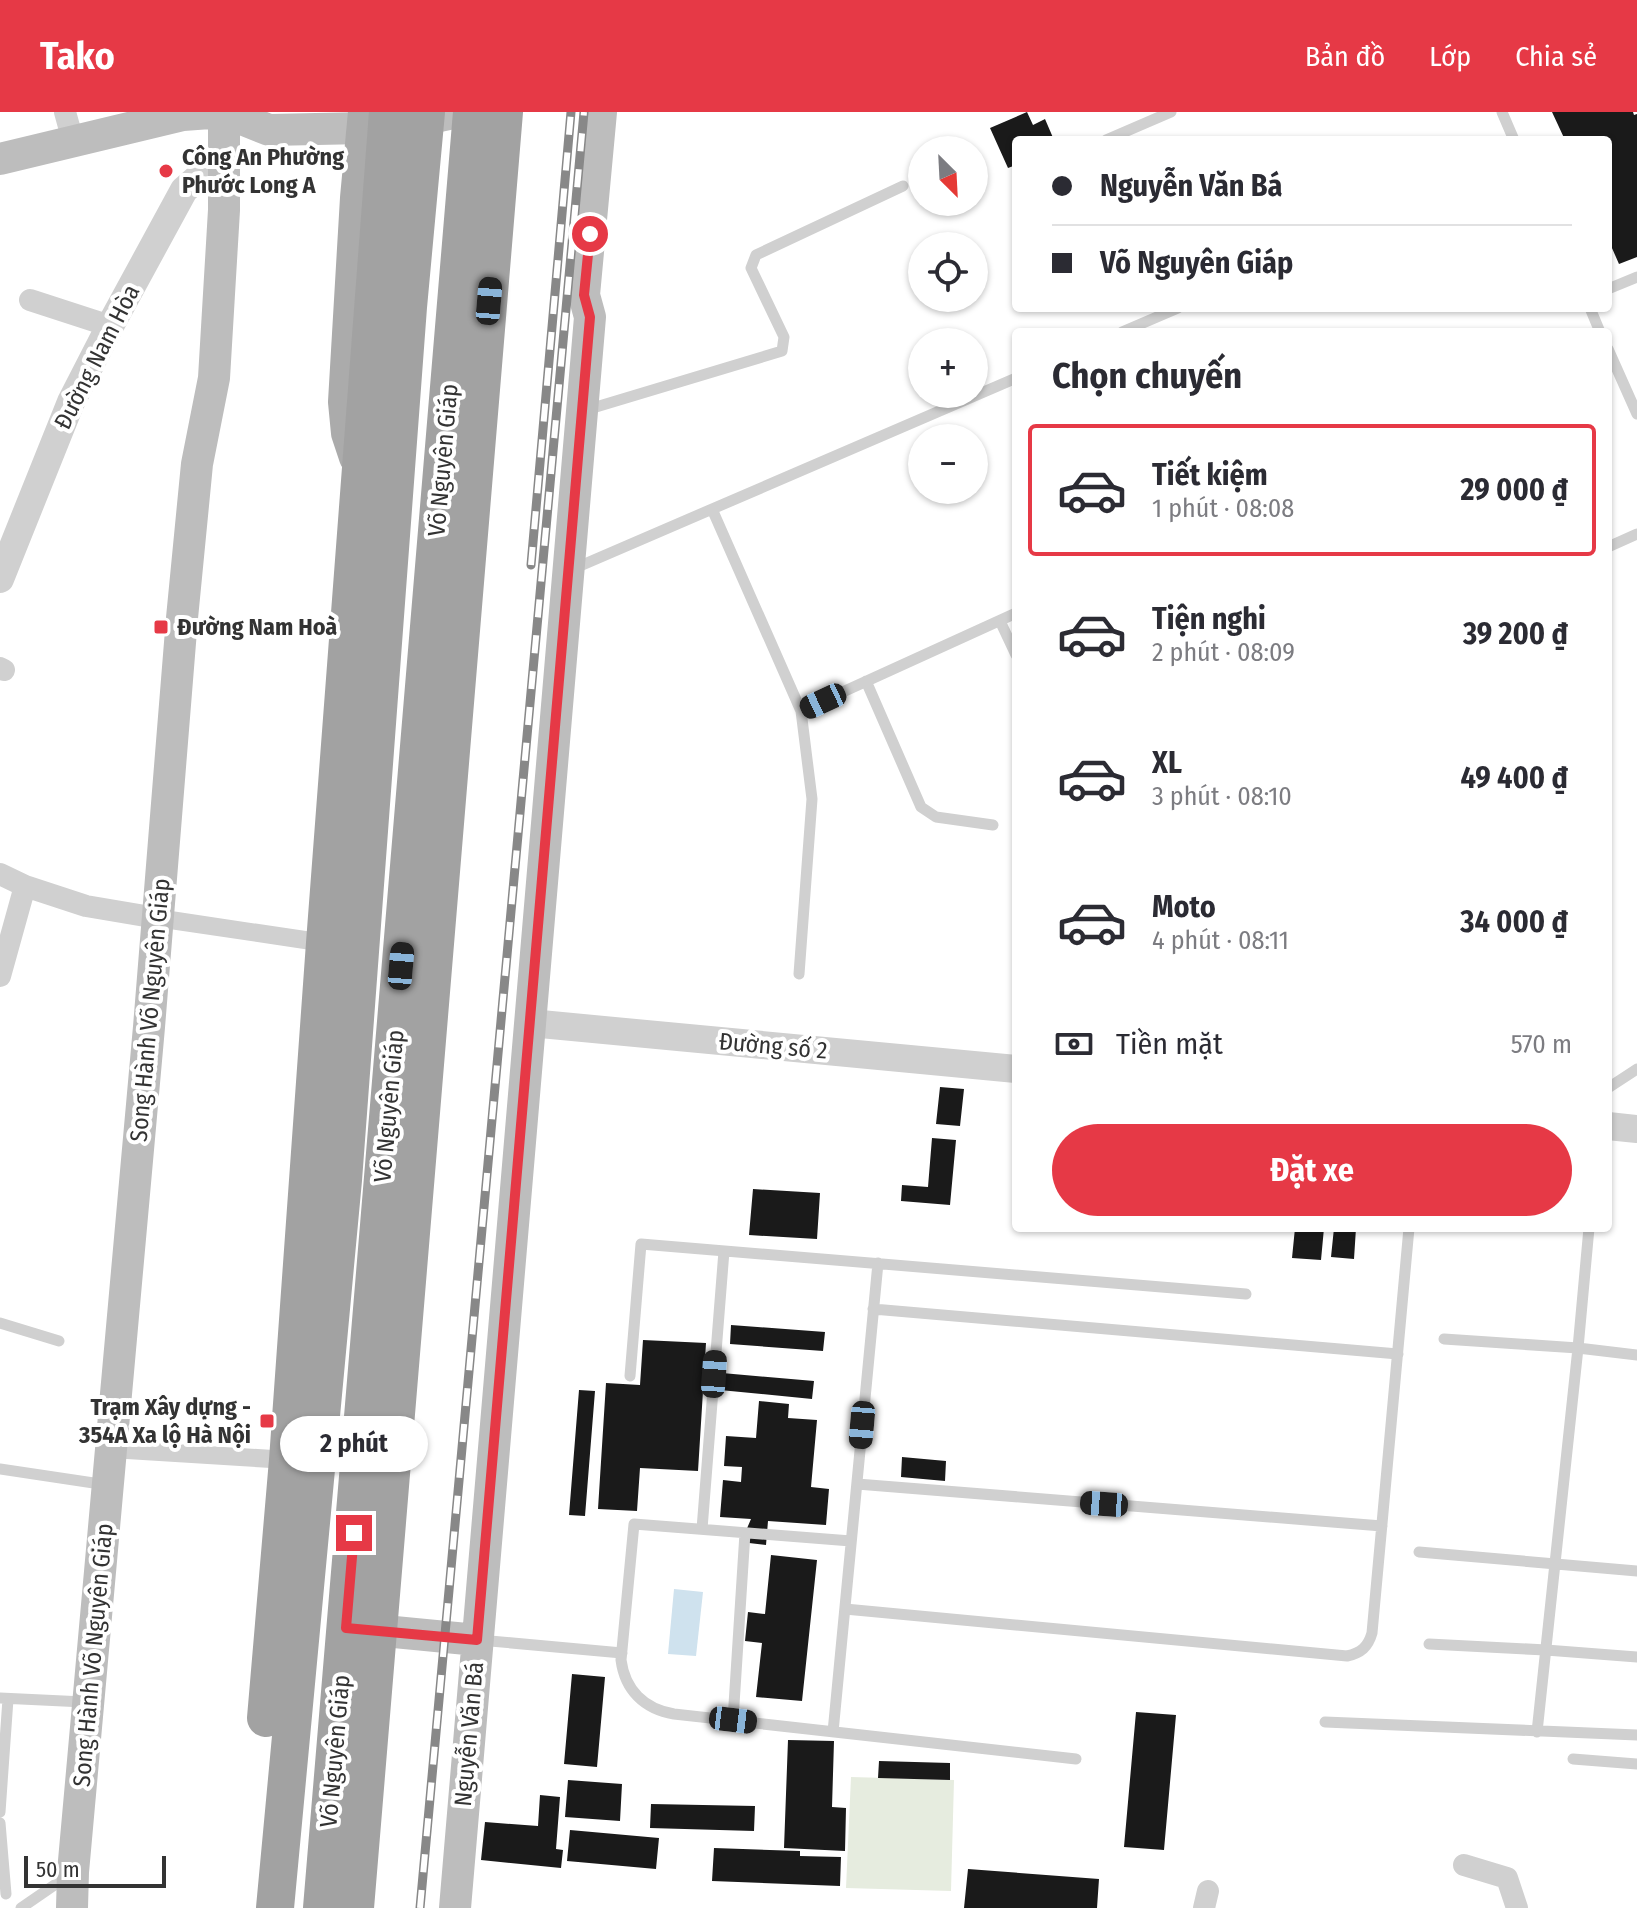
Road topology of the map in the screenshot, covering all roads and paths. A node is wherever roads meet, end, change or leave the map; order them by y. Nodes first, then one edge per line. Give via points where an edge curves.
1 (224, 112) edge
2 (472, 112) edge
3 (504, 112) edge
4 (601, 112) edge
5 (619, 112) edge
6 (1171, 112) edge
7 (1502, 112) edge
8 (436, 114) edge
9 (376, 119) edge
10 (69, 127) edge
11 (1115, 136) edge
12 (1512, 136) edge
13 (224, 155) junction
14 (0, 159) edge
15 (421, 166) junction
16 (903, 186) dead end
17 (413, 252) junction
18 (1637, 277) edge
19 (1612, 287) edge
20 (30, 300) dead end
21 (1169, 312) edge
22 (373, 313) junction
23 (590, 317) junction
24 (110, 326) junction
25 (1131, 328) edge
26 (1612, 357) edge
27 (1012, 380) edge
28 (1634, 400) edge
29 (582, 412) junction
30 (1637, 414) edge
31 (361, 465) junction
32 (712, 509) junction
33 (1637, 534) edge
34 (1612, 545) edge
35 (568, 570) junction
36 (0, 579) edge
37 (1012, 615) edge
38 (1000, 621) junction
39 (1012, 646) edge
40 (866, 681) junction
41 (801, 711) junction
42 (993, 825) dead end
43 (0, 874) edge
44 (25, 886) junction
45 (157, 918) junction
46 (325, 943) junction
47 (799, 974) dead end
48 (0, 976) edge
49 (530, 1023) junction
50 (1012, 1069) edge
51 (1637, 1069) edge
52 (1612, 1085) edge
53 (1612, 1126) edge
54 (1637, 1129) edge
55 (1409, 1232) edge
56 (1589, 1232) edge
57 (724, 1251) junction
58 (878, 1263) junction
59 (1246, 1294) dead end
60 (873, 1309) junction
61 (0, 1323) edge
62 (1444, 1339) dead end
63 (59, 1341) dead end
64 (1578, 1348) junction
65 (1398, 1354) junction
66 (1637, 1355) edge
67 (630, 1376) dead end
68 (111, 1449) junction
69 (288, 1460) junction
70 (0, 1469) edge
71 (857, 1484) junction
72 (107, 1485) junction
73 (1382, 1526) junction
74 (702, 1529) junction
75 (745, 1533) junction
76 (851, 1541) junction
77 (1419, 1552) dead end
78 (1555, 1564) junction
79 (1637, 1571) edge
80 (845, 1609) junction
81 (362, 1629) junction
82 (477, 1640) junction
83 (1429, 1644) dead end
84 (1546, 1650) junction
85 (622, 1653) junction
86 (1637, 1657) edge
87 (4, 1698) edge
88 (89, 1703) junction
89 (733, 1720) junction
90 (1325, 1722) dead end
91 (833, 1732) junction
92 (1537, 1732) junction
93 (1637, 1735) edge
94 (1076, 1759) dead end
95 (1573, 1759) dead end
96 (1637, 1764) edge
97 (0, 1812) edge
98 (0, 1823) edge
99 (1464, 1865) dead end
100 (73, 1872) junction
101 (6, 1894) dead end
102 (21, 1908) edge
103 (72, 1908) edge
104 (249, 1908) edge
105 (275, 1908) edge
106 (322, 1908) edge
107 (355, 1908) edge
108 (455, 1908) edge
109 (1517, 1908) edge

1 - 9 main road via 269,130
1 - 10 main road
1 - 13 main road, Song Hành Võ Nguyên Giáp
2 - 81 highway, Võ Nguyên Giáp
3 - 81 highway, Võ Nguyên Giáp
4 - 23 main road, Nguyễn Văn Bá via 584,295
5 - 23 main road, Nguyễn Văn Bá via 602,296
6 - 11 lane
7 - 12 lane
8 - 9 main road
8 - 15 highway, Võ Nguyên Giáp
9 - 15 highway
9 - 22 highway
9 - 31 main road via 358,198 346,402 349,433
10 - 14 main road
13 - 24 street, Đường Nam Hòa via 184,190
13 - 45 main road, Song Hành Võ Nguyên Giáp via 214,378 197,464
15 - 17 highway, Võ Nguyên Giáp
16 - 29 lane via 756,255 751,268 784,337 782,351
17 - 22 highway
17 - 105 highway, Võ Nguyên Giáp via 343,1180
18 - 19 lane
20 - 24 street
21 - 25 lane
22 - 31 highway
23 - 29 main road, Nguyễn Văn Bá
24 - 36 street, Đường Nam Hòa via 71,402
26 - 28 lane
27 - 32 lane
28 - 30 lane
29 - 35 main road, Nguyễn Văn Bá
31 - 46 highway
32 - 35 lane
32 - 41 lane
33 - 34 lane
35 - 49 main road, Nguyễn Văn Bá
37 - 38 lane
38 - 39 lane
38 - 40 lane
40 - 41 lane
40 - 42 lane via 921,807 936,817
41 - 47 lane via 812,799
43 - 44 street
44 - 45 street via 86,906
44 - 48 street
45 - 46 street
45 - 68 main road, Song Hành Võ Nguyên Giáp
46 - 69 highway
49 - 50 street, Đường số 2
49 - 82 main road, Nguyễn Văn Bá
51 - 52 lane
53 - 54 street
55 - 65 lane
56 - 64 lane
57 - 58 lane
57 - 67 lane via 641,1244
57 - 74 lane
58 - 59 lane
58 - 60 lane
60 - 65 lane
60 - 71 lane
61 - 63 lane
62 - 64 lane
64 - 66 lane
64 - 78 lane
65 - 73 lane
68 - 69 street
68 - 72 main road, Song Hành Võ Nguyên Giáp
69 - 104 highway
70 - 72 lane
71 - 73 lane
71 - 76 lane
72 - 88 main road, Song Hành Võ Nguyên Giáp
73 - 80 lane via 1370,1640 1363,1650 1347,1656
74 - 75 lane
74 - 85 lane via 634,1524
75 - 76 lane
75 - 89 lane
76 - 80 lane
77 - 78 lane
78 - 79 lane
78 - 84 lane
80 - 91 lane
81 - 82 main road
81 - 106 highway, Võ Nguyên Giáp
81 - 107 highway, Võ Nguyên Giáp
82 - 85 lane
82 - 108 main road, Nguyễn Văn Bá
83 - 84 lane
84 - 86 lane
84 - 92 lane
85 - 89 lane via 626,1680 645,1704 663,1712
87 - 88 lane
87 - 97 lane
88 - 100 main road, Song Hành Võ Nguyên Giáp
89 - 91 lane
90 - 92 lane
91 - 94 lane
92 - 93 lane
95 - 96 lane
98 - 101 lane
99 - 109 street via 1507,1878
100 - 102 lane
100 - 103 main road, Song Hành Võ Nguyên Giáp

